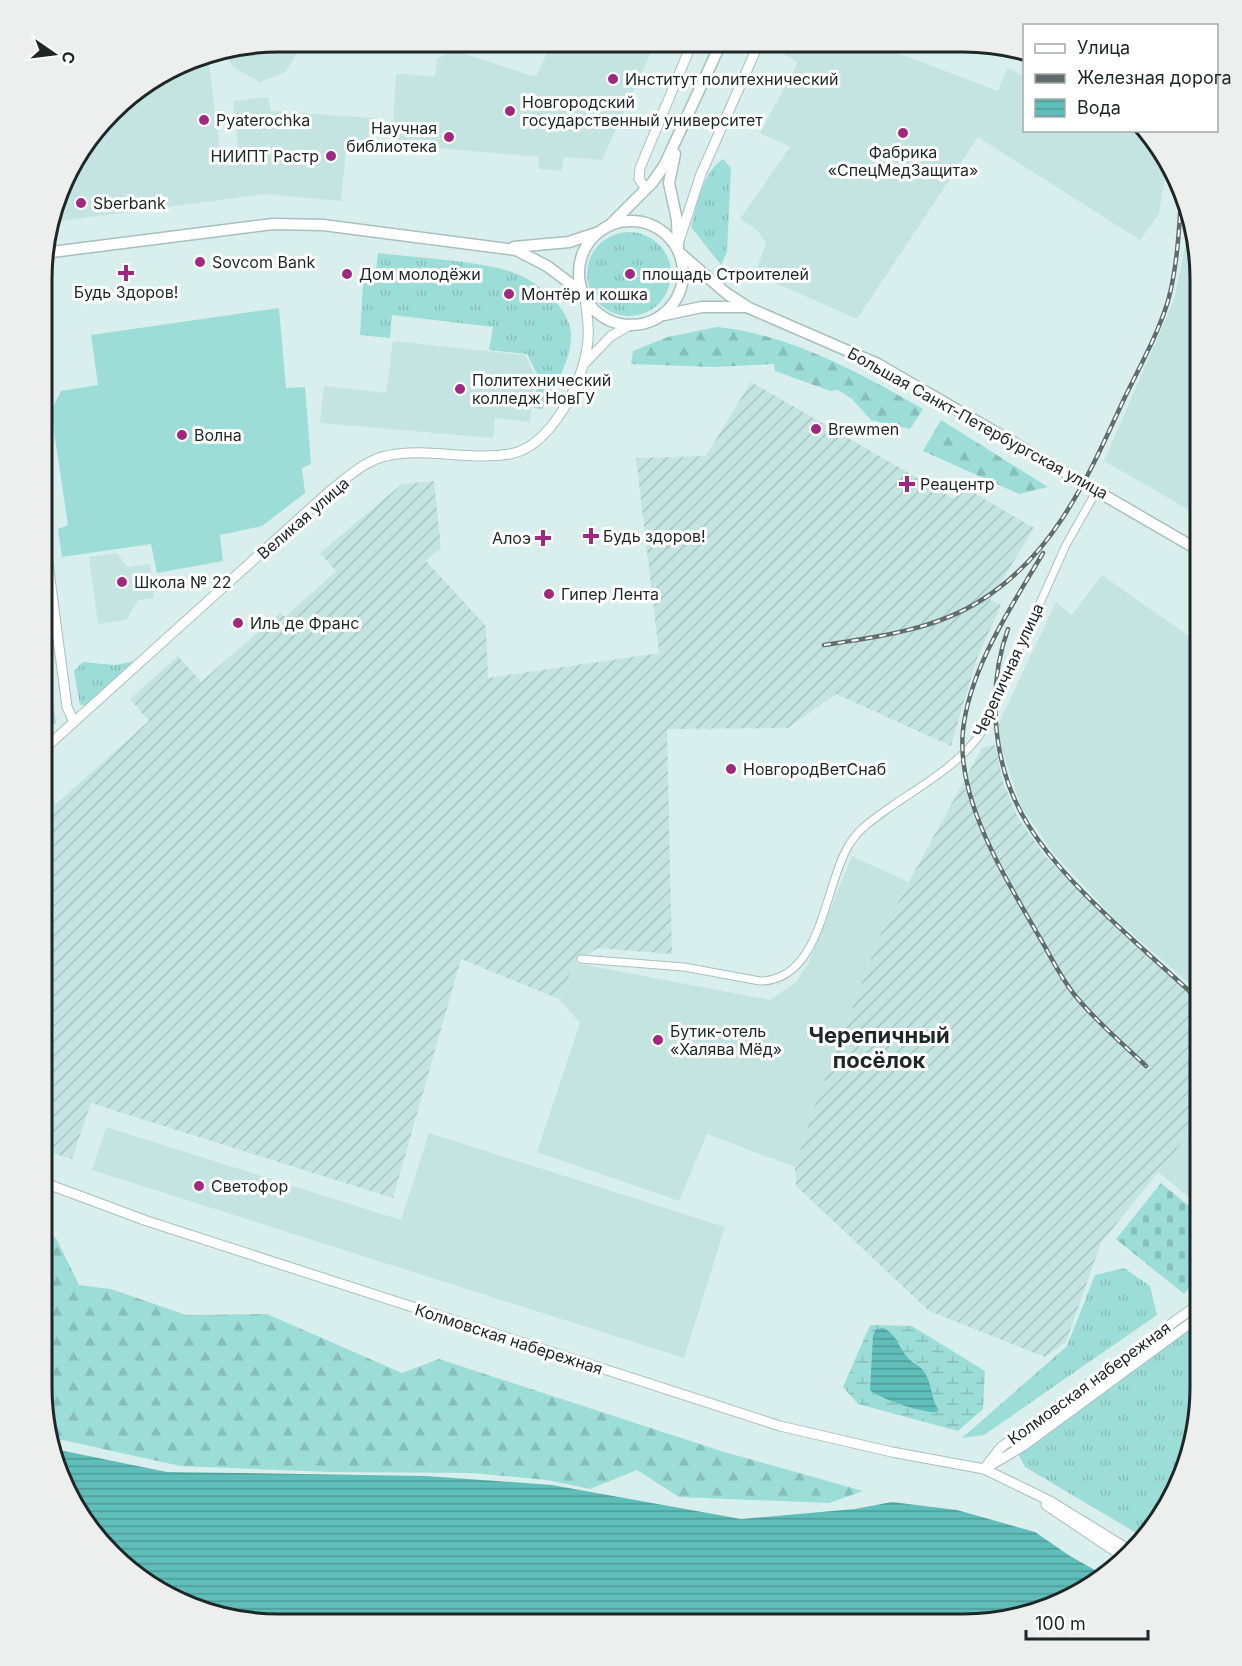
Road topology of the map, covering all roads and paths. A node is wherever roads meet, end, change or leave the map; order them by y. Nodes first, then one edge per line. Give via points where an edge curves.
1 (688, 52) edge
2 (717, 52) edge
3 (755, 52) edge
4 (679, 140) junction
5 (646, 189) junction
6 (604, 230) junction
7 (505, 247) junction
8 (679, 248) junction
9 (54, 252) edge
10 (584, 295) junction
11 (749, 308) junction
12 (658, 316) junction
13 (632, 324) junction
14 (583, 365) junction
15 (1097, 490) junction
16 (1190, 545) edge
17 (52, 594) edge
18 (75, 722) junction
19 (52, 742) edge
20 (581, 959) dead end
21 (52, 1186) edge
22 (1190, 1311) edge
23 (1190, 1323) edge
24 (984, 1469) junction
25 (1124, 1546) edge
26 (1117, 1553) edge

1 - 5 main road via 640,168 639,179
2 - 4 main road
3 - 8 main road via 713,144
4 - 5 main road
4 - 8 main road via 669,183
5 - 6 main road
6 - 7 main road via 549,245
6 - 8 main road via 629,222 648,225
6 - 10 main road via 588,244 580,263
7 - 9 main road via 368,229 281,224
7 - 10 main road via 541,262
8 - 11 main road, Большая Санкт-Петербургская улица via 726,293
8 - 12 main road via 681,288 672,305
10 - 13 main road via 601,316
10 - 14 main road via 588,328
11 - 12 main road, Большая Санкт-Петербургская улица via 702,307
11 - 15 main road, Большая Санкт-Петербургская улица via 878,364
12 - 13 main road
13 - 14 main road via 611,336
14 - 18 main road, Великая улица via 554,423 526,449 507,455 386,456 357,471 332,489
15 - 16 main road, Большая Санкт-Петербургская улица
15 - 20 street, Черепичная улица via 1062,553 983,730 974,744 949,766 861,828 848,846 810,946 792,971 772,981 760,981 684,968
17 - 18 main road via 67,707
18 - 19 main road, Великая улица
21 - 24 main road, Колмовская набережная via 147,1221 780,1426
22 - 24 main road, Колмовская набережная via 1009,1441
23 - 24 main road, Колмовская набережная via 1023,1446
24 - 25 main road, Колмовская набережная via 1050,1501
24 - 26 main road, Колмовская набережная via 1030,1494

